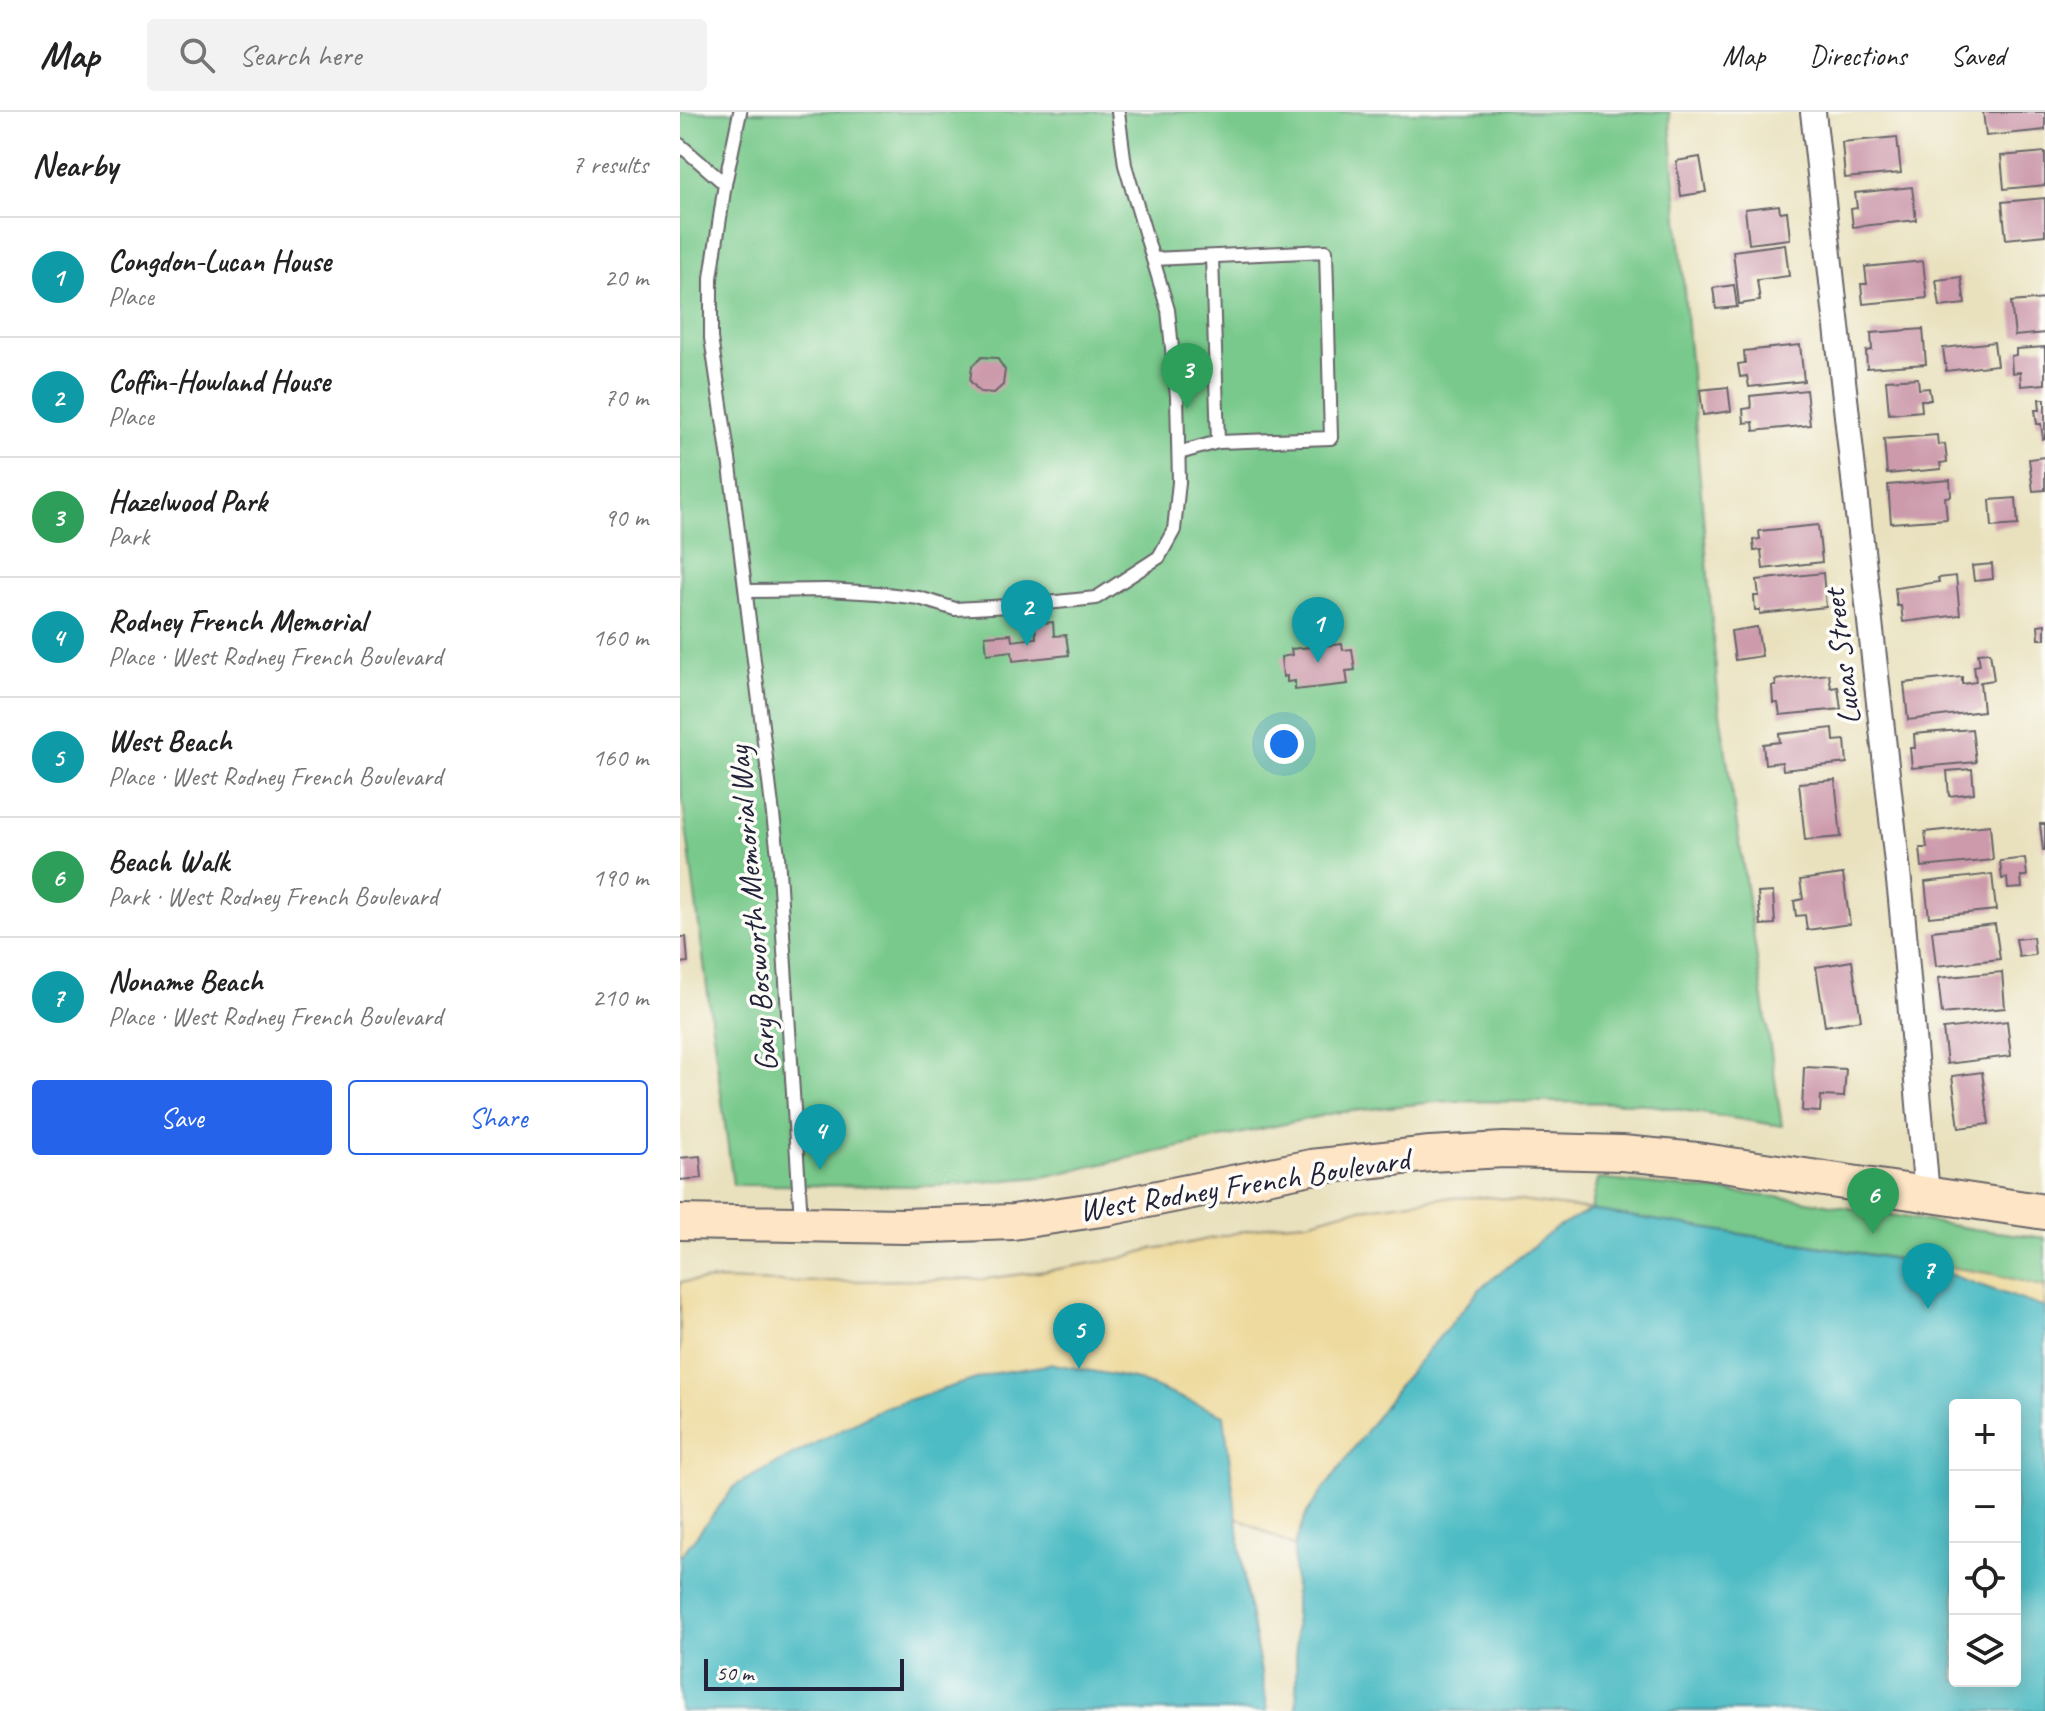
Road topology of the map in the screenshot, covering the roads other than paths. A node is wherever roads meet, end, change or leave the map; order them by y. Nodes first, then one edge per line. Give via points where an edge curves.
1 (740, 112) edge
2 (1118, 112) edge
3 (1813, 112) edge
4 (680, 145) edge
5 (725, 184) junction
6 (1212, 257) junction
7 (1153, 259) junction
8 (1218, 442) junction
9 (1179, 453) junction
10 (746, 591) junction
11 (1927, 1195) junction
12 (2045, 1212) edge
13 (680, 1222) edge
14 (801, 1224) junction

1 - 5 lane, Gary Bosworth Memorial Way
2 - 7 lane via 1125,165
3 - 11 street, Lucas Street via 1901,899
4 - 5 lane
5 - 10 lane, Gary Bosworth Memorial Way via 711,278 711,338
6 - 7 lane
6 - 8 lane
6 - 8 lane via 1326,251 1331,438
7 - 9 lane via 1168,310
8 - 9 lane
9 - 10 lane via 1174,530 1159,557 1096,598 955,609 878,593
10 - 14 lane, Gary Bosworth Memorial Way via 778,855
11 - 12 main road, West Rodney French Boulevard
11 - 14 main road, West Rodney French Boulevard via 1659,1155 1504,1150 1311,1167 1013,1222
13 - 14 main road, West Rodney French Boulevard

